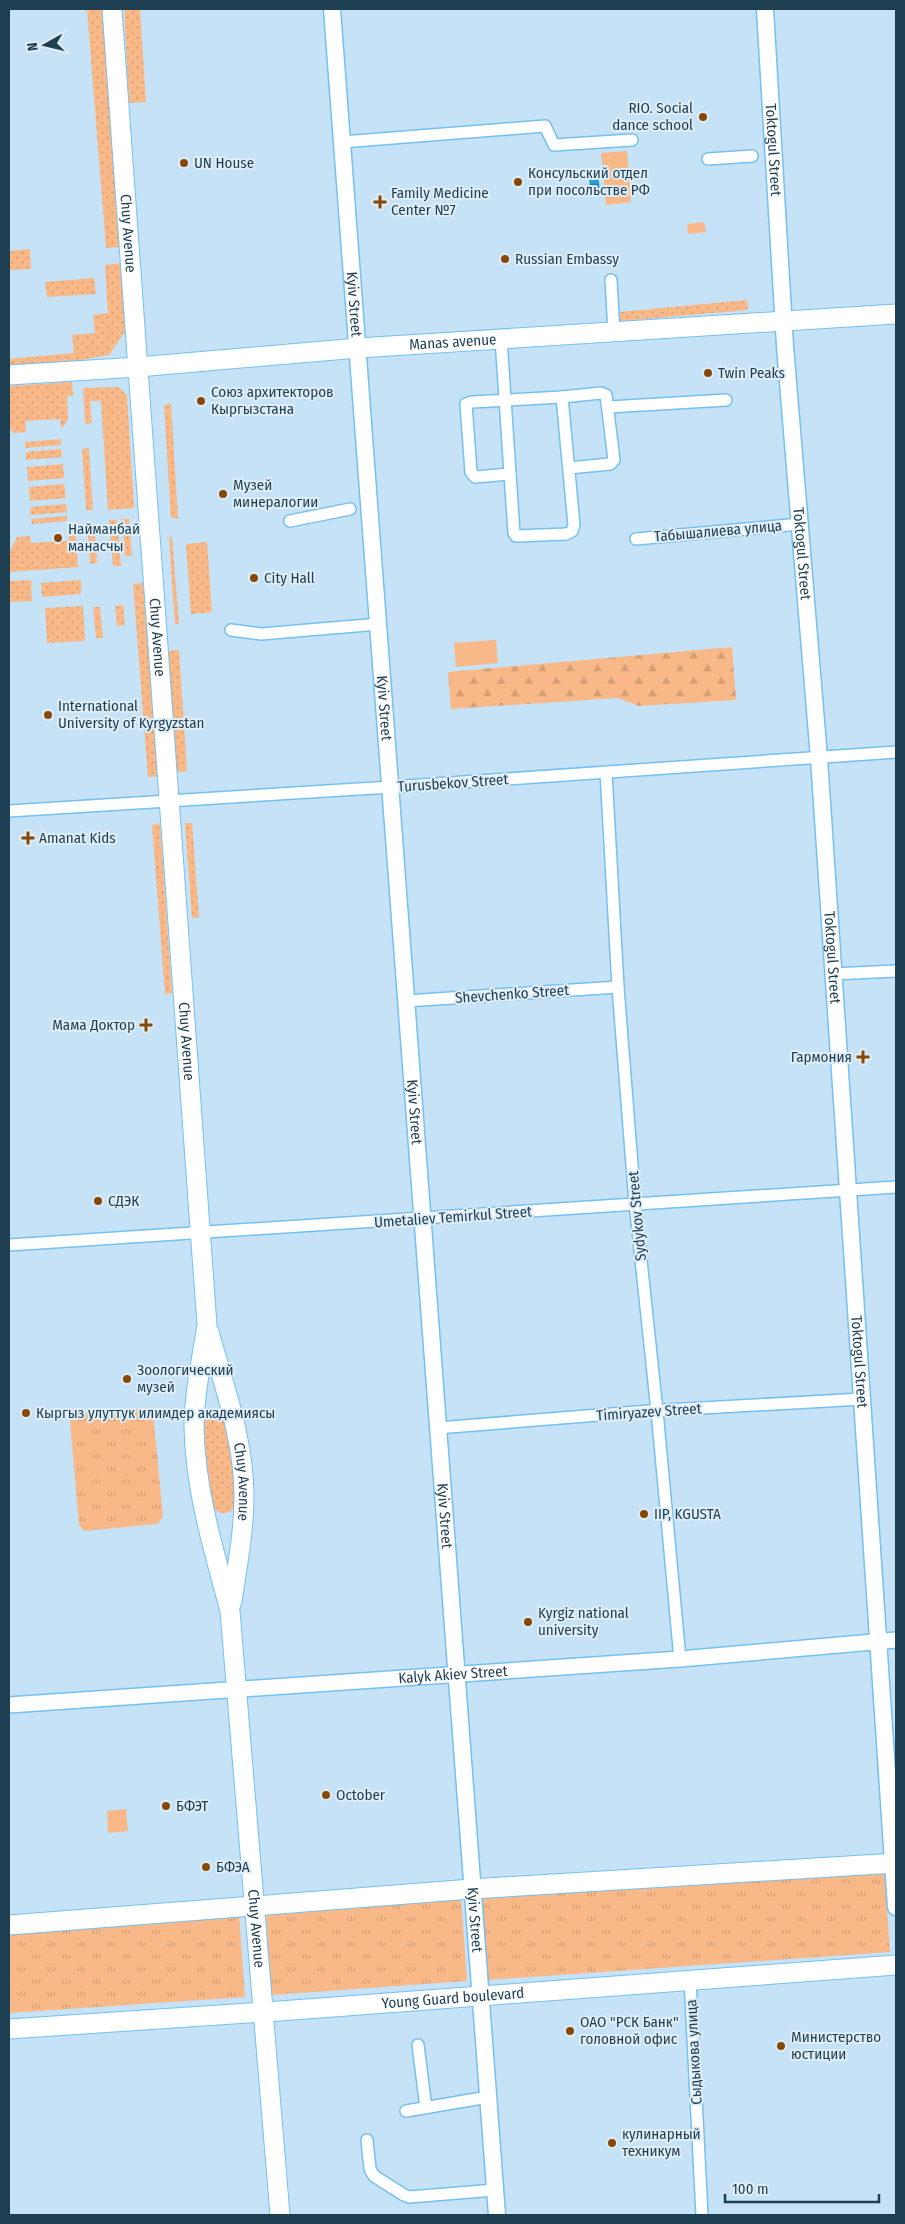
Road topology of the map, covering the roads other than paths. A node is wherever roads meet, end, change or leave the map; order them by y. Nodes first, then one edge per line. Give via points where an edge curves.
1 (112, 9) edge
2 (332, 9) edge
3 (764, 9) edge
4 (632, 140) dead end
5 (342, 142) junction
6 (752, 156) dead end
7 (708, 159) dead end
8 (610, 280) dead end
9 (896, 314) edge
10 (784, 321) junction
11 (614, 332) junction
12 (501, 339) junction
13 (358, 348) junction
14 (138, 367) junction
15 (9, 375) edge
16 (562, 397) junction
17 (505, 400) junction
18 (726, 400) dead end
19 (609, 407) junction
20 (569, 468) junction
21 (510, 474) junction
22 (350, 509) dead end
23 (290, 521) dead end
24 (800, 524) junction
25 (636, 539) dead end
26 (378, 624) junction
27 (231, 630) dead end
28 (896, 752) edge
29 (819, 758) junction
30 (606, 772) junction
31 (391, 787) junction
32 (169, 800) junction
33 (9, 810) edge
34 (896, 971) edge
35 (833, 974) junction
36 (618, 987) junction
37 (406, 1001) junction
38 (896, 1187) edge
39 (847, 1189) junction
40 (635, 1203) junction
41 (421, 1218) junction
42 (200, 1233) junction
43 (9, 1245) edge
44 (207, 1325) junction
45 (862, 1399) junction
46 (657, 1411) junction
47 (437, 1428) junction
48 (230, 1611) junction
49 (896, 1640) edge
50 (878, 1642) junction
51 (680, 1659) junction
52 (456, 1675) junction
53 (236, 1691) junction
54 (9, 1705) edge
55 (895, 1863) edge
56 (471, 1890) junction
57 (254, 1906) junction
58 (896, 1907) edge
59 (9, 1925) edge
60 (896, 1965) edge
61 (690, 1979) junction
62 (480, 1995) junction
63 (263, 2012) junction
64 (9, 2029) edge
65 (418, 2045) dead end
66 (488, 2097) junction
67 (426, 2108) junction
68 (406, 2111) dead end
69 (367, 2140) dead end
70 (495, 2190) junction
71 (280, 2215) edge
72 (497, 2215) edge
73 (702, 2215) edge

1 - 14 main road, Chuy Avenue
2 - 5 main road, Kyiv Street
3 - 10 main road, Toktogul Street
4 - 5 street via 554,145 546,126
5 - 13 main road, Kyiv Street
6 - 7 street
8 - 11 street
9 - 10 main road, Manas avenue
10 - 11 main road, Manas avenue
10 - 24 main road, Toktogul Street
11 - 12 main road, Manas avenue
12 - 13 main road, Manas avenue
12 - 17 street
13 - 14 main road, Manas avenue
13 - 26 main road, Kyiv Street
14 - 15 main road, Manas avenue
14 - 32 main road, Chuy Avenue
16 - 17 street
16 - 19 street via 601,393 606,395
16 - 20 street
17 - 21 street
17 - 21 street via 472,402 465,408 471,472 476,476
18 - 19 street
19 - 20 street via 614,460 610,464
20 - 21 street via 574,525 566,534 516,536
22 - 23 street
24 - 25 street, Табышалиева улица
24 - 29 main road, Toktogul Street
26 - 27 street via 261,634
26 - 31 main road, Kyiv Street
28 - 29 street, Turusbekov Street
29 - 30 street, Turusbekov Street
29 - 35 main road, Toktogul Street
30 - 31 street, Turusbekov Street
30 - 36 street, Sydykov Street
31 - 32 street, Turusbekov Street
31 - 37 main road, Kyiv Street
32 - 33 street, Turusbekov Street
32 - 42 main road, Chuy Avenue
34 - 35 street
35 - 39 main road, Toktogul Street
36 - 37 street, Shevchenko Street
36 - 40 street, Sydykov Street
37 - 41 main road, Kyiv Street
38 - 39 street, Umetaliev Temirkul Street
39 - 40 street, Umetaliev Temirkul Street
39 - 45 main road, Toktogul Street
40 - 41 street, Umetaliev Temirkul Street
40 - 46 street, Sydykov Street
41 - 42 street, Umetaliev Temirkul Street
41 - 47 main road, Kyiv Street
42 - 43 street, Umetaliev Temirkul Street
42 - 44 main road, Chuy Avenue
44 - 48 main road, Chuy Avenue via 194,1427 207,1526
44 - 48 main road, Chuy Avenue via 236,1423 244,1495 243,1525
45 - 46 street, Timiryazev Street
45 - 50 main road, Toktogul Street
46 - 47 street, Timiryazev Street
46 - 51 street, Sydykov Street
47 - 52 main road, Kyiv Street
48 - 53 main road, Chuy Avenue
49 - 50 street, Kalyk Akiev Street
50 - 51 street, Kalyk Akiev Street
50 - 55 main road, Toktogul Street
51 - 52 street, Kalyk Akiev Street
52 - 53 street, Kalyk Akiev Street
52 - 56 main road, Kyiv Street
53 - 54 street, Kalyk Akiev Street
53 - 57 main road, Chuy Avenue
55 - 56 main road
55 - 58 main road, Toktogul Street
56 - 57 main road
56 - 62 main road, Kyiv Street
57 - 59 main road
57 - 63 main road, Chuy Avenue
60 - 61 main road, Young Guard boulevard
61 - 62 main road, Young Guard boulevard
61 - 73 street, Сыдыкова улица
62 - 63 main road, Young Guard boulevard
62 - 66 main road, Kyiv Street
63 - 64 main road, Young Guard boulevard
63 - 71 main road, Chuy Avenue
65 - 67 street
66 - 67 street
66 - 70 main road, Kyiv Street
67 - 68 street
69 - 70 street via 370,2169 374,2176 409,2197
70 - 72 main road, Kyiv Street

